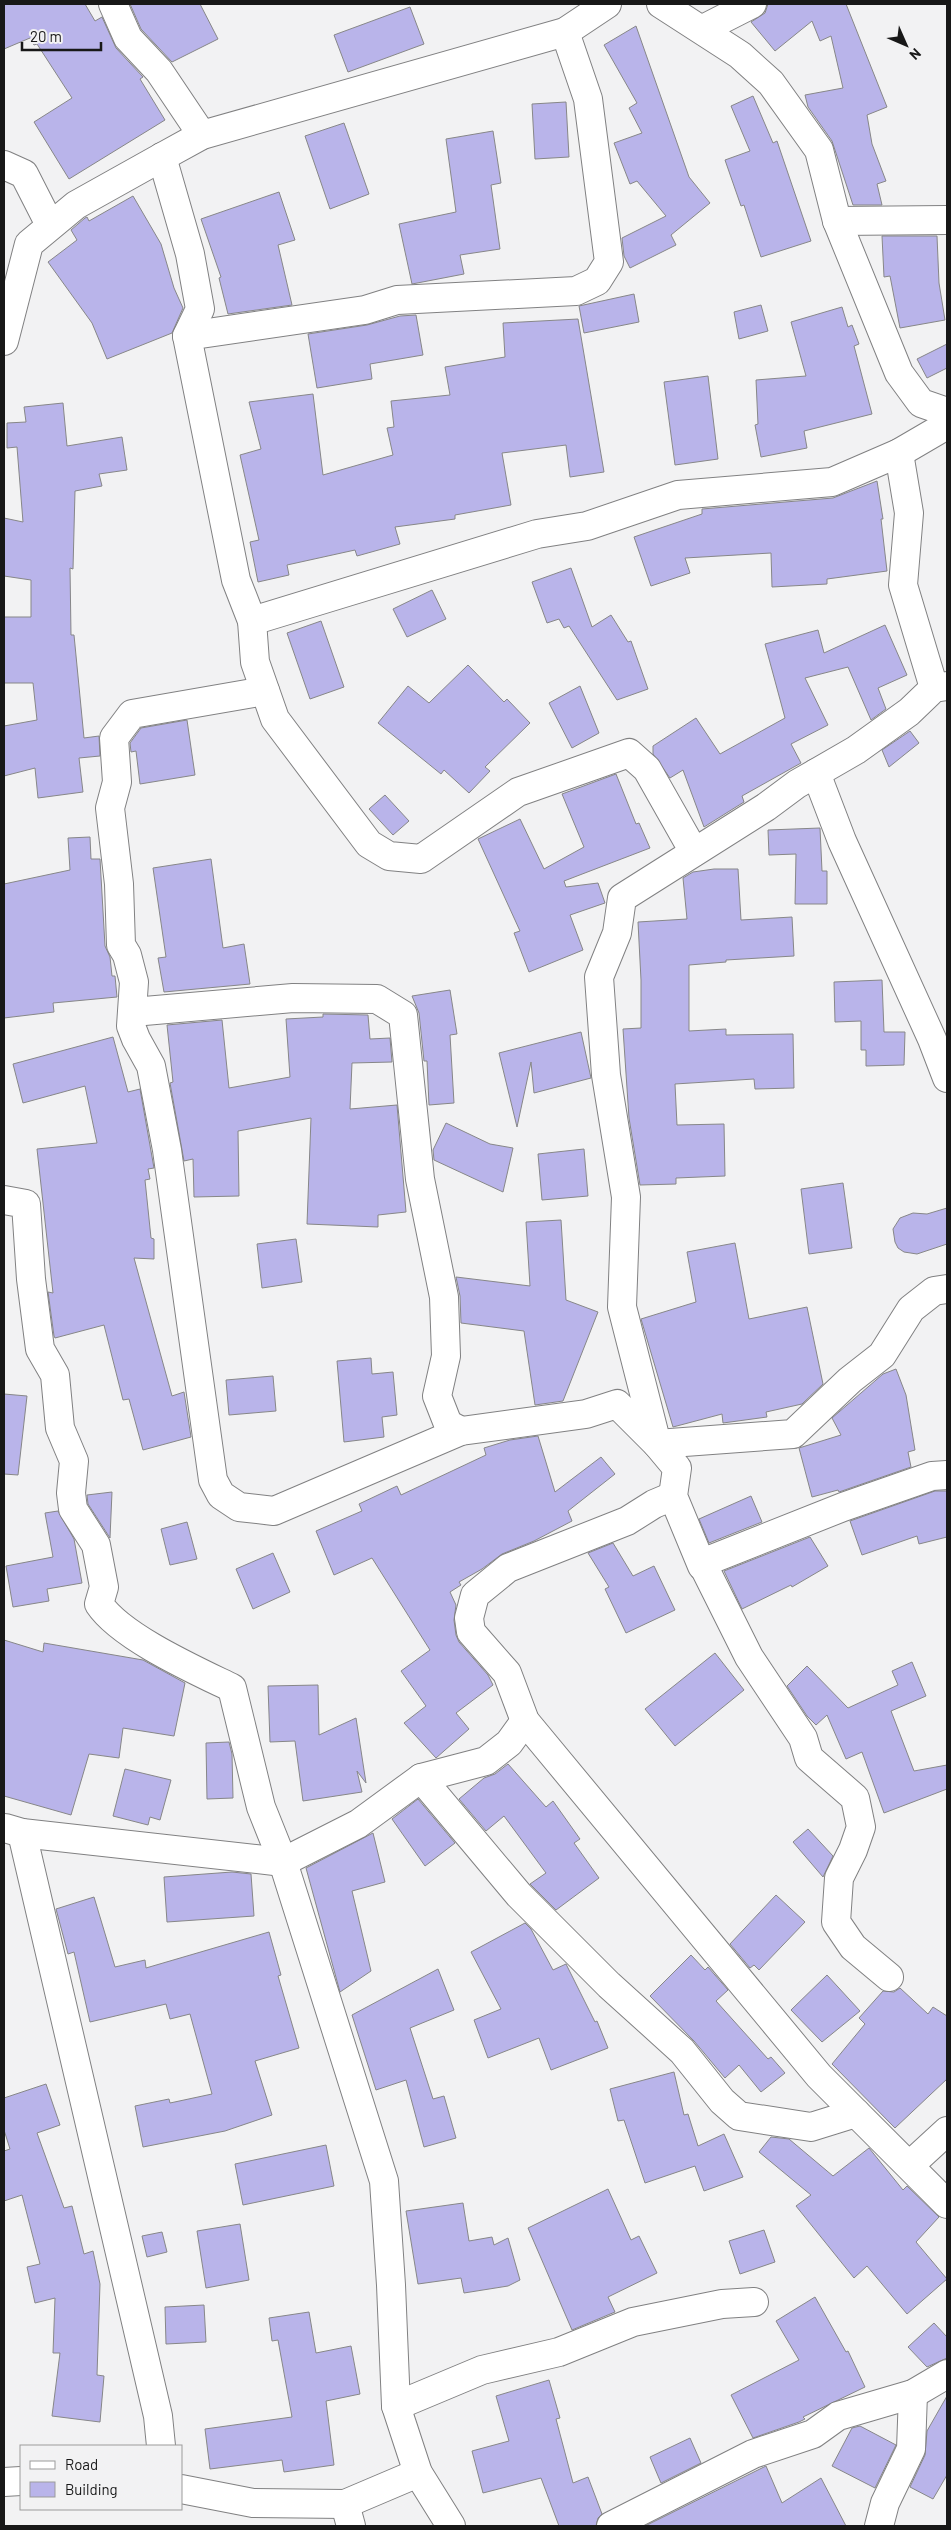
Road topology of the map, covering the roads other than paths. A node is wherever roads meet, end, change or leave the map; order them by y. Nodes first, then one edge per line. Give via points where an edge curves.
1 (113, 4) edge
2 (607, 4) edge
3 (661, 4) edge
4 (752, 4) edge
5 (703, 29) junction
6 (565, 32) junction
7 (202, 136) junction
8 (162, 157) junction
9 (4, 165) edge
10 (947, 220) edge
11 (837, 222) junction
12 (50, 225) junction
13 (187, 336) junction
14 (4, 341) edge
15 (947, 412) edge
16 (947, 424) edge
17 (899, 453) junction
18 (252, 621) junction
19 (941, 687) edge
20 (265, 691) junction
21 (816, 773) junction
22 (694, 852) junction
23 (133, 1012) junction
24 (947, 1078) edge
25 (4, 1200) edge
26 (947, 1289) edge
27 (461, 1431) junction
28 (657, 1444) junction
29 (947, 1475) edge
30 (673, 1496) junction
31 (702, 1563) junction
32 (525, 1721) junction
33 (421, 1778) junction
34 (13, 1831) edge
35 (283, 1862) junction
36 (888, 1977) dead end
37 (856, 2113) junction
38 (947, 2130) edge
39 (910, 2165) junction
40 (947, 2204) edge
41 (754, 2302) dead end
42 (947, 2374) edge
43 (912, 2394) junction
44 (396, 2406) junction
45 (161, 2445) edge
46 (418, 2474) junction
47 (20, 2481) edge
48 (4, 2482) edge
49 (182, 2489) edge
50 (348, 2515) edge
51 (451, 2526) edge
52 (611, 2526) edge
53 (878, 2526) edge

1 - 7 street via 128,38 159,71
2 - 6 street
3 - 5 street
4 - 5 street
5 - 11 street via 740,55 771,83 819,150
6 - 7 street
6 - 13 street via 588,98 602,203 609,262 597,281 576,291 397,300 365,310
7 - 8 street
8 - 12 street via 76,205
8 - 13 street via 185,235 200,309
9 - 12 street via 24,174
10 - 11 street
11 - 15 street via 899,374 921,403
12 - 14 street via 29,244
13 - 18 street via 236,580
16 - 17 street
17 - 18 street via 832,482 678,494 587,526 537,534
17 - 19 street via 909,514 903,585
18 - 20 street via 255,662
19 - 21 street via 856,750
20 - 22 street via 275,718 369,844 389,856 421,859 518,792 629,753 647,769
20 - 23 street via 132,714 114,738 117,782 110,808 119,884 121,944 128,955 134,982
21 - 22 street
21 - 24 street via 842,841
22 - 28 street via 622,898 617,933 598,977 606,1075 626,1198 622,1307
23 - 27 street via 293,998 377,1000 403,1015 420,1179 444,1297 446,1356 437,1396 448,1424
23 - 27 street via 131,1026 151,1066 167,1150 212,1480 220,1495 239,1507 274,1511
25 - 35 street via 26,1204 40,1349 55,1376 60,1428 74,1461 71,1493 74,1509 96,1545 104,1587 99,1604 108,1617 144,1641 232,1688 261,1807
26 - 28 street via 934,1291 911,1309 882,1355 850,1380 793,1434
27 - 28 street via 586,1414 617,1404
28 - 30 street via 677,1468
29 - 31 street via 932,1476
30 - 31 street via 702,1566
30 - 32 street via 627,1521 508,1568 475,1594 469,1618 471,1632 507,1673
31 - 36 street via 749,1657 803,1738 809,1758 855,1798 861,1827 839,1878 836,1922 853,1947
32 - 33 street via 509,1743 486,1761
32 - 37 street via 819,2076
33 - 35 street via 358,1824
33 - 37 street via 519,1895 608,1985 682,2051 722,2101 739,2116 811,2127
34 - 35 street
34 - 45 street via 158,2416
35 - 44 street via 384,2181
37 - 39 street
38 - 39 street
39 - 40 street
41 - 44 street via 722,2304 633,2322 559,2352 482,2370
42 - 43 street
43 - 52 street via 838,2416 813,2434 753,2454
43 - 53 street via 911,2449 885,2503
44 - 46 street
46 - 50 street
46 - 51 street
47 - 48 street
49 - 50 street

